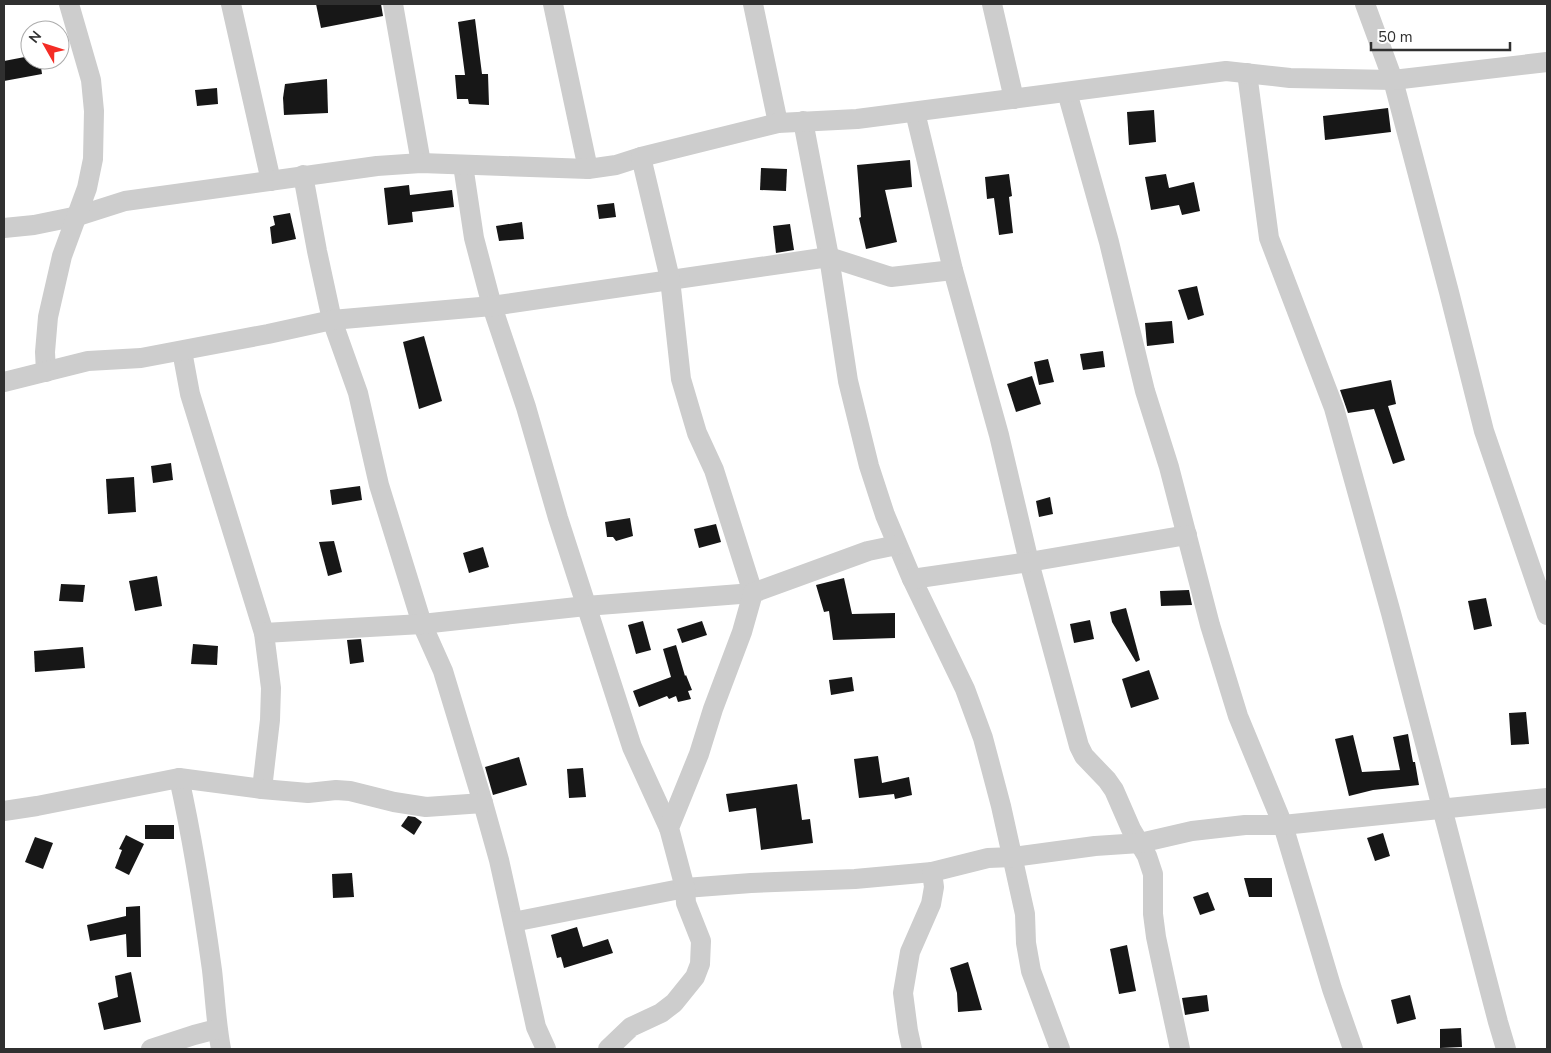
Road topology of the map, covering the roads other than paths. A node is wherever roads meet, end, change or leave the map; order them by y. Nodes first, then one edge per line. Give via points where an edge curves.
1 (69, 4) edge
2 (231, 4) edge
3 (393, 4) edge
4 (553, 4) edge
5 (753, 4) edge
6 (992, 4) edge
7 (1365, 4) edge
8 (1547, 62) edge
9 (1247, 73) junction
10 (1393, 80) junction
11 (1067, 92) junction
12 (1014, 99) junction
13 (915, 112) junction
14 (803, 121) junction
15 (778, 123) junction
16 (641, 157) junction
17 (421, 163) junction
18 (463, 165) junction
19 (588, 169) junction
20 (303, 175) junction
21 (271, 181) junction
22 (78, 216) junction
23 (4, 228) edge
24 (829, 257) junction
25 (953, 270) junction
26 (670, 279) junction
27 (492, 306) junction
28 (332, 320) junction
29 (182, 351) junction
30 (46, 372) junction
31 (4, 382) edge
32 (1187, 535) junction
33 (897, 545) junction
34 (1029, 562) junction
35 (912, 579) junction
36 (753, 593) junction
37 (586, 606) junction
38 (1547, 615) edge
39 (422, 624) junction
40 (264, 633) junction
41 (179, 778) junction
42 (262, 789) junction
43 (1547, 798) edge
44 (483, 803) junction
45 (1441, 808) junction
46 (4, 811) edge
47 (1283, 825) junction
48 (669, 828) junction
49 (1140, 844) junction
50 (1013, 857) junction
51 (932, 872) junction
52 (685, 888) junction
53 (513, 922) junction
54 (217, 1029) junction
55 (150, 1049) edge
56 (221, 1049) edge
57 (546, 1049) edge
58 (608, 1049) edge
59 (912, 1049) edge
60 (1060, 1049) edge
61 (1180, 1049) edge
62 (1353, 1049) edge
63 (1506, 1049) edge

1 - 22 street via 92,80 94,111 93,159
2 - 21 street
3 - 17 street
4 - 19 street
5 - 15 street
6 - 12 street
7 - 10 street
8 - 10 street
9 - 10 street via 1290,78
9 - 11 street via 1226,71
9 - 45 street via 1269,238 1334,408
10 - 38 street via 1484,431
11 - 12 street
11 - 32 street via 1109,242 1145,391
12 - 13 street
13 - 14 street
13 - 25 street
14 - 15 street
14 - 24 street
15 - 16 street
16 - 19 street
16 - 26 street
17 - 18 street
17 - 20 street
18 - 19 street
18 - 27 street via 474,238
20 - 21 street
20 - 28 street
21 - 22 street via 125,201
22 - 23 street
22 - 30 street via 62,256 48,317
24 - 25 street via 891,277
24 - 26 street
24 - 33 street via 848,381 869,466
25 - 34 street via 999,435
26 - 27 street
26 - 36 street via 680,379 714,470
27 - 28 street
27 - 37 street
28 - 29 street
28 - 39 street via 358,394 380,486
29 - 30 street via 141,358 88,361
29 - 40 street via 190,394
30 - 31 street
32 - 34 street
32 - 47 street via 1238,716
33 - 35 street
33 - 36 street via 868,551
34 - 35 street
34 - 49 street via 1079,746 1114,790
35 - 50 street via 965,689 983,738
36 - 37 street
36 - 48 street via 699,754
37 - 39 street
37 - 48 street via 632,748
39 - 40 street
39 - 44 street via 442,671
40 - 42 street via 270,720
41 - 42 street
41 - 46 street
41 - 54 street via 200,886
42 - 44 street via 308,793 350,791 426,807
43 - 45 street
44 - 53 street
45 - 47 street
45 - 63 street
47 - 49 street via 1245,824 1192,831
47 - 62 street
48 - 52 street
49 - 50 street via 1095,846
49 - 61 street via 1153,874 1156,937
50 - 51 street via 988,858
50 - 60 street via 1025,914 1031,971
51 - 52 street
51 - 59 street via 931,904 910,952 903,993
52 - 53 street
52 - 58 street via 686,903 701,940 700,964 694,977 674,1003 631,1027
53 - 57 street via 536,1027
54 - 55 street
54 - 56 street

